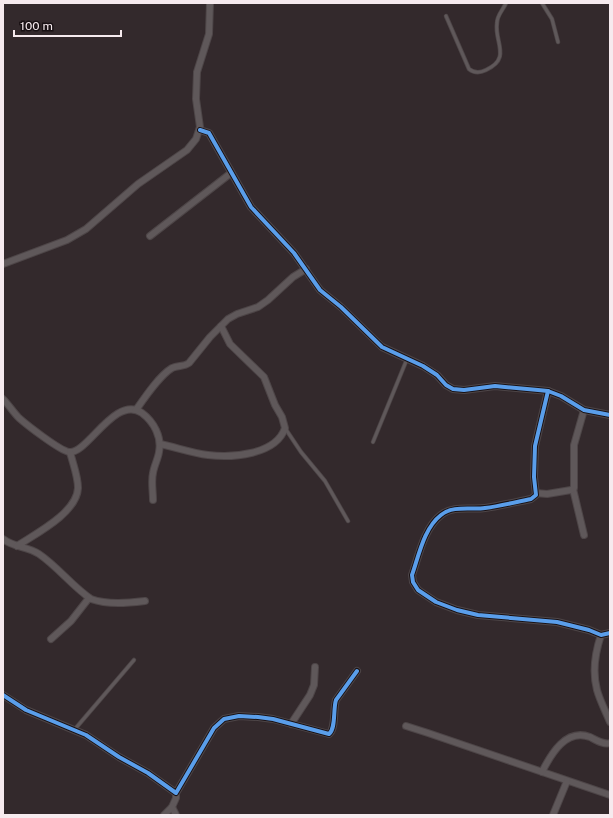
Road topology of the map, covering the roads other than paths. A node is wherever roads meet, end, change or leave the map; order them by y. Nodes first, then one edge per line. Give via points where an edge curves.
1 (210, 3) edge
2 (506, 3) edge
3 (542, 3) edge
4 (446, 16) dead end
5 (558, 42) dead end
6 (200, 130) junction
7 (231, 173) junction
8 (150, 236) dead end
9 (3, 264) edge
10 (306, 269) junction
11 (221, 326) junction
12 (407, 359) junction
13 (548, 391) junction
14 (3, 399) edge
15 (136, 410) junction
16 (584, 410) junction
17 (610, 415) edge
18 (285, 428) junction
19 (373, 442) dead end
20 (160, 444) junction
21 (70, 452) junction
22 (573, 489) junction
23 (536, 493) junction
24 (153, 500) dead end
25 (348, 520) dead end
26 (584, 535) dead end
27 (3, 538) edge
28 (17, 546) junction
29 (89, 598) junction
30 (145, 601) dead end
31 (610, 633) edge
32 (601, 635) junction
33 (51, 639) dead end
34 (134, 660) dead end
35 (315, 667) dead end
36 (357, 671) dead end
37 (3, 695) edge
38 (610, 722) edge
39 (291, 724) junction
40 (406, 726) dead end
41 (75, 729) junction
42 (610, 743) edge
43 (542, 772) junction
44 (567, 781) junction
45 (176, 793) junction
46 (610, 795) edge
47 (172, 807) junction
48 (164, 815) edge
49 (176, 815) edge
50 (553, 815) edge

1 - 6 street via 209,34 197,72 196,99
2 - 4 lane via 496,25 501,52 499,59 495,65 477,72 469,69
3 - 5 lane via 552,19
6 - 7 street via 209,133
6 - 9 street via 187,150 138,184 86,229 67,240
7 - 8 street
7 - 10 street via 252,207
10 - 11 street via 258,307 237,314
10 - 12 street via 325,295 341,307 376,342
11 - 15 street via 189,363 175,366 161,377
11 - 18 street via 230,344 264,377
12 - 13 street via 431,371 453,389 495,386
12 - 19 lane
13 - 16 street via 566,398
13 - 23 street via 535,446
14 - 21 street via 18,417 60,448
15 - 20 street via 146,417 158,432
15 - 21 street via 126,410 118,414 81,447
16 - 17 street
16 - 22 street via 574,445
18 - 20 street via 280,439 267,448 236,455 208,455
18 - 25 lane via 325,481
20 - 24 street via 152,479
21 - 28 street via 77,476 76,499 54,521
22 - 23 street via 547,494
22 - 26 street
23 - 32 street via 534,497 526,500 474,510 456,509 442,514 428,531 412,575 413,582 418,590 436,602 457,610 478,615 557,622
27 - 28 street
28 - 29 street via 28,548 42,556
29 - 30 street via 111,602
29 - 33 street
31 - 32 street
32 - 38 street via 596,649 594,677
34 - 41 lane
35 - 39 street via 314,685 310,695
36 - 39 street via 336,700 332,732 326,734
37 - 41 street via 26,710
39 - 45 street via 258,717 239,716 224,719 214,728
40 - 43 street
41 - 45 street
42 - 43 street via 605,744 584,735 564,740
43 - 44 street
44 - 46 street
44 - 50 street
45 - 47 street
47 - 48 street
47 - 49 street

